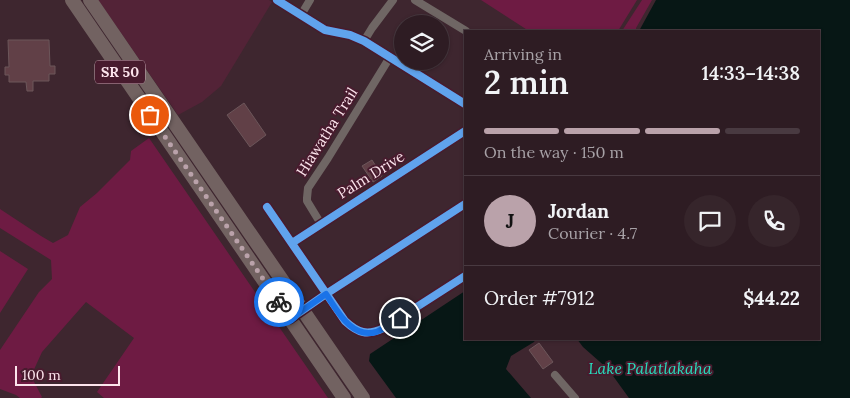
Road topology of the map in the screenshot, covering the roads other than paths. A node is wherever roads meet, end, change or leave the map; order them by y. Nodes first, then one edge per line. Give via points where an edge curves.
1 (72, 0) edge
2 (90, 0) edge
3 (277, 0) edge
4 (310, 0) edge
5 (393, 0) edge
6 (416, 0) edge
7 (301, 15) junction
8 (464, 30) edge
9 (364, 41) junction
10 (390, 57) junction
11 (464, 103) edge
12 (464, 132) edge
13 (464, 206) edge
14 (268, 207) dead end
15 (320, 224) junction
16 (292, 243) junction
17 (464, 277) edge
18 (326, 294) junction
19 (302, 310) junction
20 (290, 319) junction
21 (555, 374) dead end
22 (344, 398) edge
23 (363, 398) edge
24 (575, 398) edge

1 - 20 highway, SR 50
2 - 19 highway, SR 50
3 - 7 street
4 - 7 street
5 - 9 street
6 - 8 street
7 - 9 street via 325,30
9 - 10 street
10 - 11 street
10 - 15 street, Hiawatha Trail via 308,188 306,198
12 - 15 street, Palm Drive
13 - 18 street
14 - 16 street
15 - 16 street, Palm Drive
16 - 18 street
17 - 18 street via 384,328 370,333 351,327
18 - 19 street
19 - 20 street
19 - 23 highway, SR 50
20 - 22 highway, SR 50
21 - 24 street

